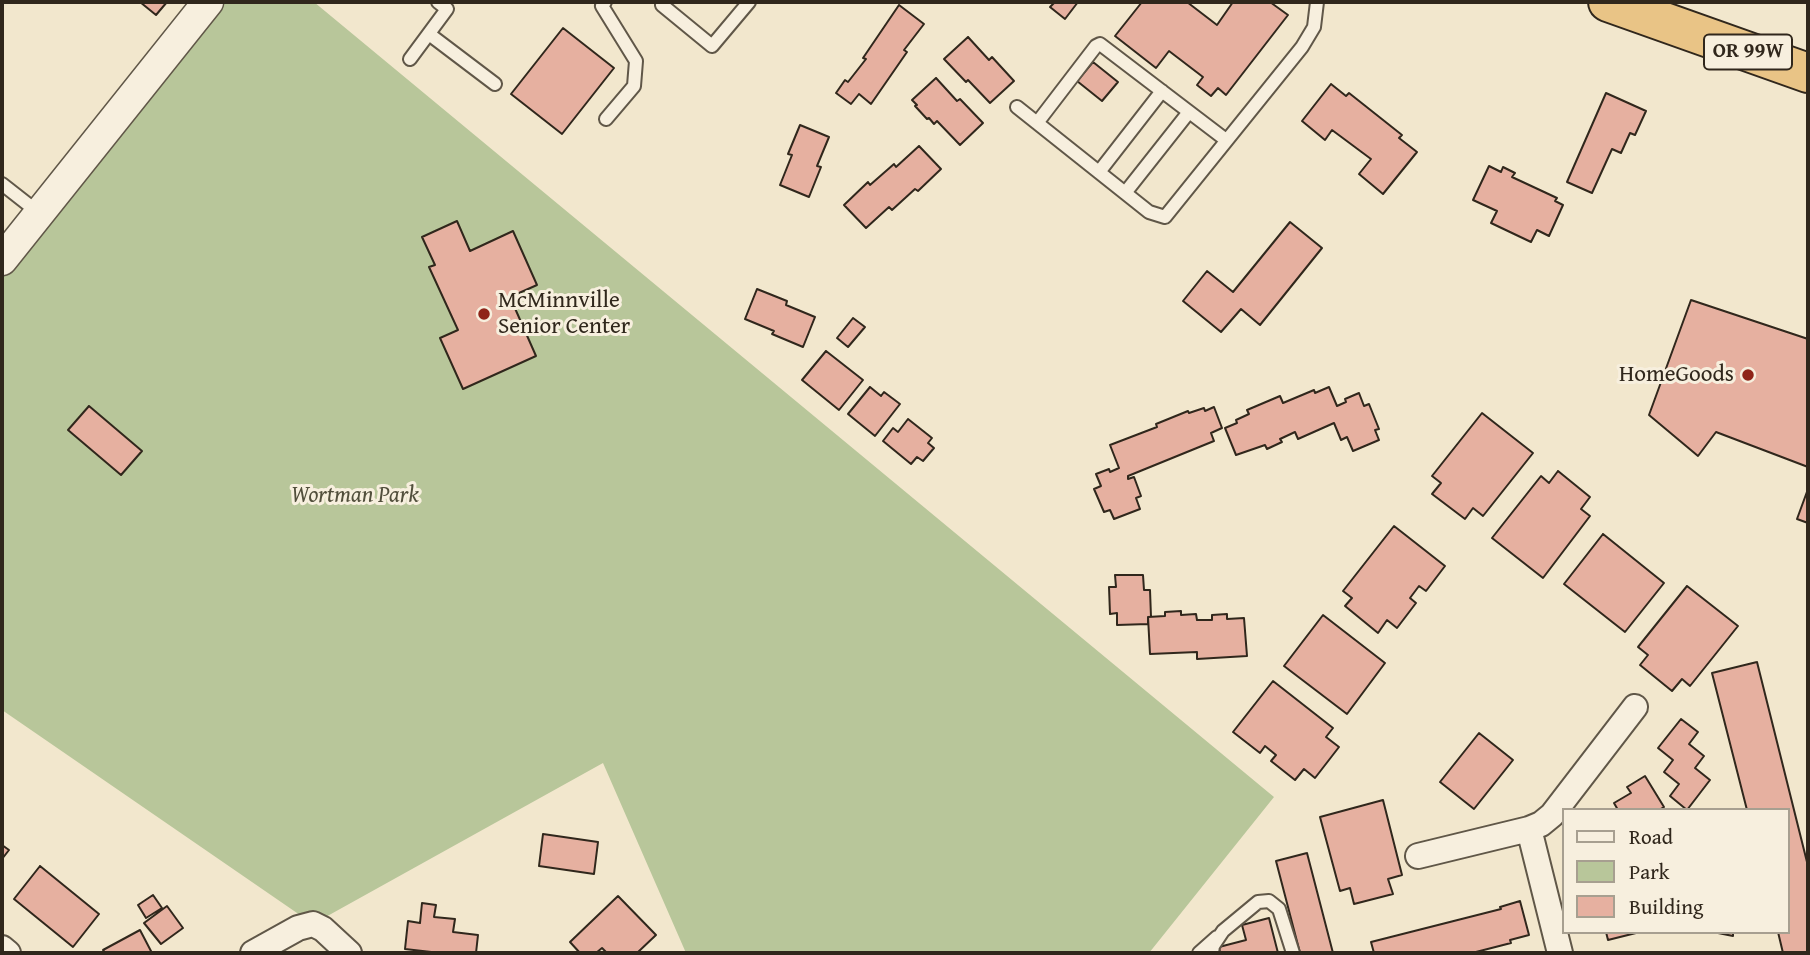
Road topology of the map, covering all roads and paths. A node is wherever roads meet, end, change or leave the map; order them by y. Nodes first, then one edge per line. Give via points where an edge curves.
1 (208, 2) edge
2 (438, 2) edge
3 (605, 2) edge
4 (664, 2) edge
5 (748, 2) edge
6 (1317, 2) edge
7 (1608, 2) edge
8 (429, 34) junction
9 (410, 59) dead end
10 (1808, 73) edge
11 (495, 84) dead end
12 (1162, 91) junction
13 (1017, 107) dead end
14 (1189, 112) junction
15 (606, 119) dead end
16 (1037, 123) junction
17 (1226, 140) junction
18 (1099, 172) junction
19 (2, 184) edge
20 (1125, 193) junction
21 (39, 214) junction
22 (2, 260) edge
23 (1635, 707) dead end
24 (1529, 829) junction
25 (1418, 856) dead end
26 (1223, 931) junction
27 (2, 948) edge
28 (8, 953) edge
29 (253, 953) edge
30 (349, 953) edge
31 (1199, 953) edge
32 (1212, 953) edge
33 (1293, 953) edge
34 (1560, 953) edge

1 - 21 street
2 - 8 lane via 447,9
3 - 15 lane via 603,6 636,61 634,86
4 - 5 lane via 662,5 712,46
6 - 17 lane via 1314,27 1302,47
7 - 10 highway, OR 99W
8 - 9 lane
8 - 11 lane
12 - 14 lane
12 - 16 lane via 1100,44
12 - 18 lane
13 - 16 lane
14 - 17 lane
14 - 20 lane
16 - 18 lane
17 - 20 lane via 1165,216 1149,212
18 - 20 lane
19 - 21 lane
21 - 22 street
23 - 24 street via 1552,815
24 - 25 street
24 - 34 street
26 - 31 lane
26 - 32 lane
26 - 33 lane via 1258,902 1269,901 1285,920
27 - 28 street
29 - 30 street via 313,924

